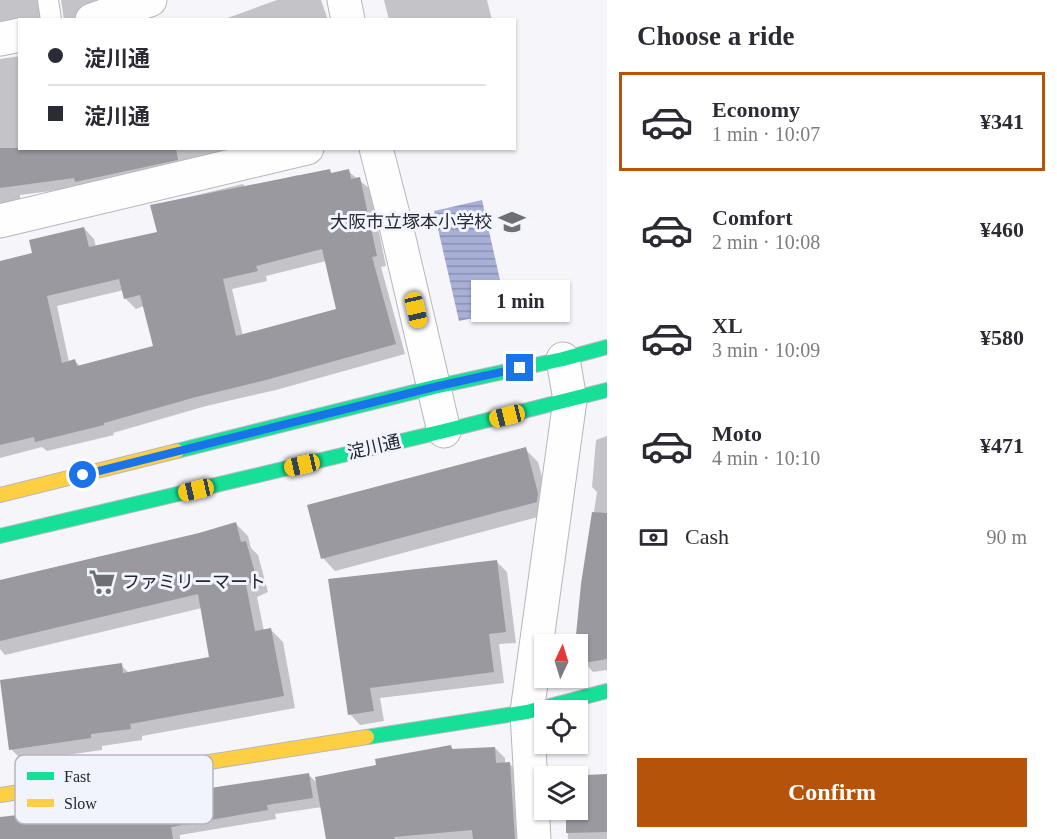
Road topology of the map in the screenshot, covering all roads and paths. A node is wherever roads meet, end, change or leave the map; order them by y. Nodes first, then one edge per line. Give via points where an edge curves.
1 (48, 0) edge
2 (150, 0) edge
3 (344, 0) edge
4 (51, 18) edge
5 (98, 18) edge
6 (348, 18) edge
7 (18, 35) edge
8 (0, 39) edge
9 (299, 150) edge
10 (377, 150) edge
11 (0, 221) edge
12 (607, 347) edge
13 (562, 359) junction
14 (434, 387) junction
15 (607, 390) edge
16 (570, 400) junction
17 (444, 431) junction
18 (0, 495) edge
19 (0, 536) edge
20 (607, 691) edge
21 (527, 712) junction
22 (213, 761) edge
23 (15, 793) edge
24 (0, 795) edge
25 (534, 839) edge

1 - 4 lane
2 - 5 street
3 - 6 street
7 - 8 street
9 - 11 street
10 - 14 street
12 - 13 street
13 - 14 street
13 - 16 street
14 - 17 street
14 - 18 street
15 - 16 street, 淀川通
16 - 17 street, 淀川通
16 - 21 street
17 - 19 street, 淀川通
20 - 21 street
21 - 22 street
21 - 25 street
23 - 24 street

